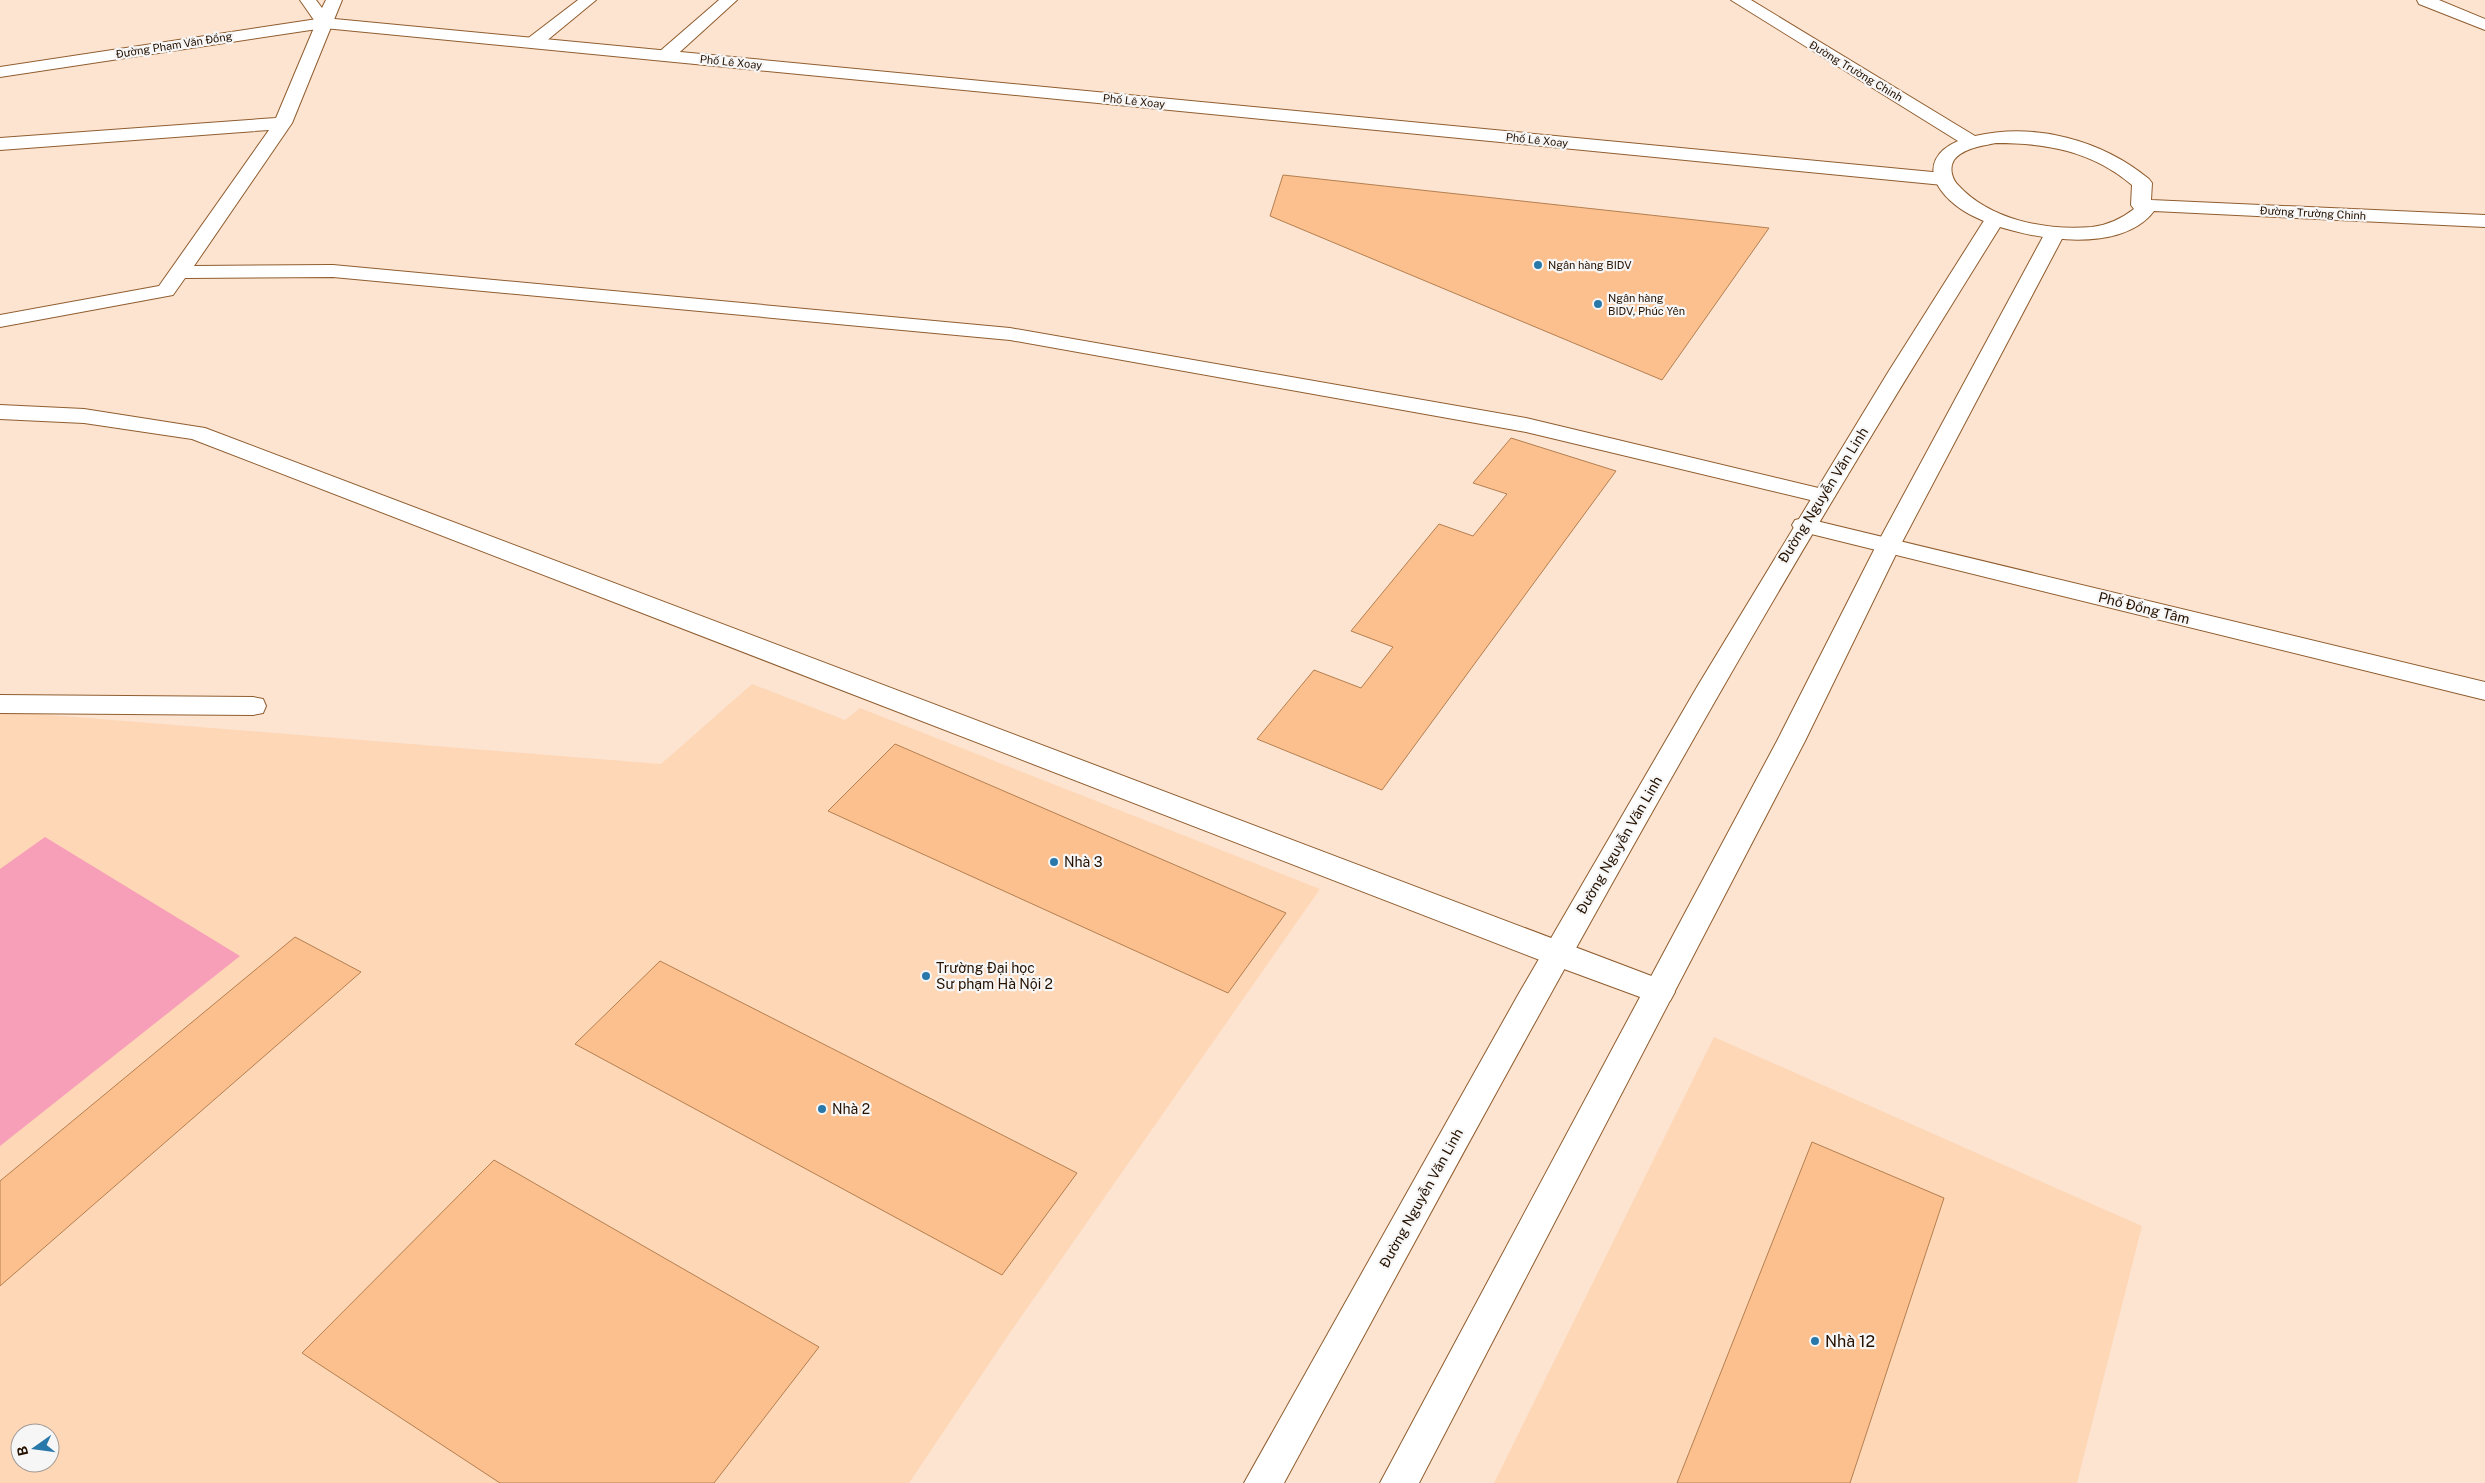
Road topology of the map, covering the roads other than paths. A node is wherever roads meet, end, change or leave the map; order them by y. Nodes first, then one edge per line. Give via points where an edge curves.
1 (308, 0) edge
2 (334, 0) edge
3 (588, 0) edge
4 (729, 0) edge
5 (1739, 0) edge
6 (2425, 0) edge
7 (324, 23) junction
8 (2485, 25) edge
9 (533, 43) junction
10 (665, 56) junction
11 (0, 72) edge
12 (283, 123) junction
13 (1972, 142) junction
14 (0, 144) edge
15 (1943, 179) junction
16 (2141, 205) junction
17 (1995, 219) junction
18 (2485, 221) edge
19 (2054, 233) junction
20 (179, 272) junction
21 (0, 321) edge
22 (0, 412) edge
23 (1823, 496) junction
24 (1804, 525) junction
25 (1888, 546) junction
26 (2485, 691) edge
27 (0, 704) edge
28 (253, 706) dead end
29 (1556, 954) junction
30 (1659, 992) junction
31 (1263, 1483) edge
32 (1399, 1483) edge

1 - 7 street
2 - 7 street
3 - 9 street
4 - 10 street
5 - 13 street, Đường Trường Chinh
6 - 8 street
7 - 9 street, Phố Lê Xoay
7 - 11 street, Đường Phạm Văn Đồng
7 - 12 street
9 - 10 street, Phố Lê Xoay
10 - 15 street, Phố Lê Xoay
12 - 14 street
12 - 20 street
13 - 15 street via 1946,157
13 - 16 street via 1996,137 2023,137 2082,147 2107,156 2128,169 2142,183
15 - 17 street via 1953,193 1970,207
16 - 18 street, Đường Trường Chinh
16 - 19 street via 2145,210 2132,222 2112,230
17 - 19 street
17 - 23 street, Đường Nguyễn Văn Linh
19 - 25 street
20 - 21 street via 166,291
20 - 23 street via 333,271 1010,334 1526,424
22 - 29 street via 84,416 197,433
23 - 24 street, Đường Nguyễn Văn Linh
24 - 25 street, Phố Đồng Tâm
24 - 29 street, Đường Nguyễn Văn Linh
25 - 26 street, Phố Đồng Tâm
25 - 30 street via 1791,741
27 - 28 street
29 - 30 street
29 - 31 street, Đường Nguyễn Văn Linh
30 - 32 street

